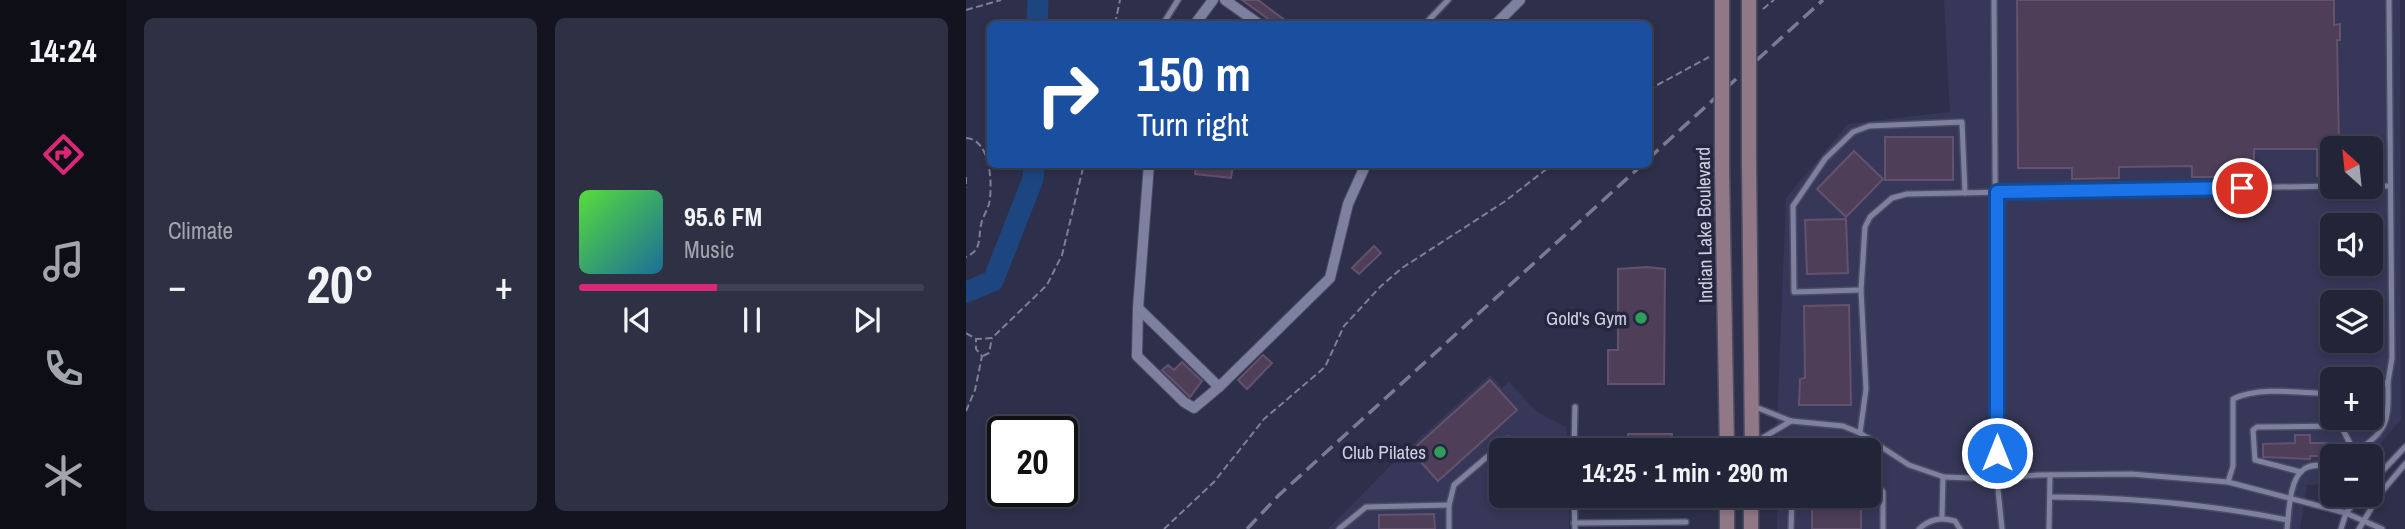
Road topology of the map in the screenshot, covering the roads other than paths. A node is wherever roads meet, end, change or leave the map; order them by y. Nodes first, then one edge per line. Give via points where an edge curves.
1 (1178, 0) edge
2 (1213, 0) edge
3 (1225, 0) edge
4 (1448, 0) edge
5 (1520, 0) edge
6 (1722, 0) edge
7 (1749, 0) edge
8 (1994, 0) edge
9 (2389, 0) edge
10 (1165, 21) edge
11 (1197, 21) edge
12 (1255, 21) edge
13 (1428, 21) edge
14 (1499, 21) edge
15 (1149, 168) edge
16 (1364, 168) edge
17 (2384, 186) edge
18 (2389, 186) junction
19 (2320, 187) edge
20 (1997, 192) junction
21 (1965, 193) junction
22 (1861, 290) junction
23 (1138, 308) junction
24 (2388, 382) junction
25 (2383, 385) edge
26 (1219, 387) junction
27 (2320, 394) edge
28 (1750, 404) junction
29 (1575, 407) dead end
30 (1790, 421) junction
31 (1860, 433) junction
32 (1574, 438) edge
33 (1727, 438) edge
34 (1752, 438) edge
35 (1765, 438) edge
36 (1868, 438) edge
37 (2348, 444) edge
38 (2366, 444) edge
39 (1881, 447) edge
40 (2405, 447) edge
41 (1489, 455) edge
42 (2405, 464) edge
43 (2320, 466) edge
44 (2383, 470) edge
45 (2301, 472) junction
46 (2050, 475) junction
47 (1944, 477) junction
48 (1997, 480) junction
49 (2228, 482) junction
50 (1881, 490) edge
51 (2050, 497) junction
52 (2290, 499) junction
53 (1449, 505) junction
54 (2351, 507) edge
55 (1574, 508) edge
56 (1727, 508) edge
57 (1751, 508) edge
58 (1792, 508) edge
59 (2346, 513) junction
60 (1942, 517) junction
61 (2363, 519) junction
62 (2288, 520) junction
63 (1686, 522) dead end
64 (1574, 526) edge
65 (1339, 529) edge
66 (1449, 529) edge
67 (1727, 529) edge
68 (1751, 529) edge
69 (1791, 529) edge
70 (1883, 529) edge
71 (1919, 529) edge
72 (1960, 529) edge
73 (2002, 529) edge
74 (2049, 529) edge
75 (2287, 529) edge
76 (2341, 529) edge
77 (2359, 529) edge
78 (2382, 529) edge

1 - 10 lane
2 - 11 street
3 - 12 street
4 - 13 lane
5 - 14 street
6 - 33 main road, Indian Lake Boulevard, bridge
7 - 28 main road, bridge
8 - 20 lane
9 - 18 lane
15 - 23 street
16 - 26 street via 1348,204 1330,278
17 - 18 lane
18 - 24 lane via 2392,358
19 - 20 lane
20 - 21 lane
20 - 48 lane
21 - 22 lane via 1906,194 1892,198 1870,217
21 - 22 lane via 1962,122 1869,126 1853,132 1825,159 1793,206 1794,292
22 - 31 lane via 1866,389
23 - 26 street
23 - 26 street via 1137,356 1184,402 1194,408
24 - 25 lane
24 - 38 lane via 2389,420
27 - 49 lane via 2242,394 2233,399 2233,466
28 - 30 lane
28 - 34 main road
29 - 32 lane
30 - 31 lane via 1843,426
30 - 35 lane
31 - 36 lane
37 - 45 lane via 2341,426 2253,430 2255,460
39 - 47 lane via 1909,465
40 - 44 lane
41 - 53 lane via 1454,485
42 - 61 lane
43 - 45 lane
45 - 52 lane
46 - 48 lane
46 - 49 lane via 2132,474
46 - 51 lane
47 - 48 lane
47 - 60 lane
48 - 73 lane
49 - 52 lane
50 - 70 lane
51 - 62 lane via 2134,497
51 - 74 lane
52 - 59 lane
52 - 62 lane
53 - 65 lane via 1366,507
53 - 66 lane
54 - 59 lane
55 - 64 lane
56 - 67 main road
57 - 68 main road
58 - 69 lane
59 - 61 lane
59 - 76 lane
60 - 71 lane
60 - 72 lane via 1955,521
61 - 77 lane
61 - 78 lane
62 - 75 lane
63 - 64 lane

